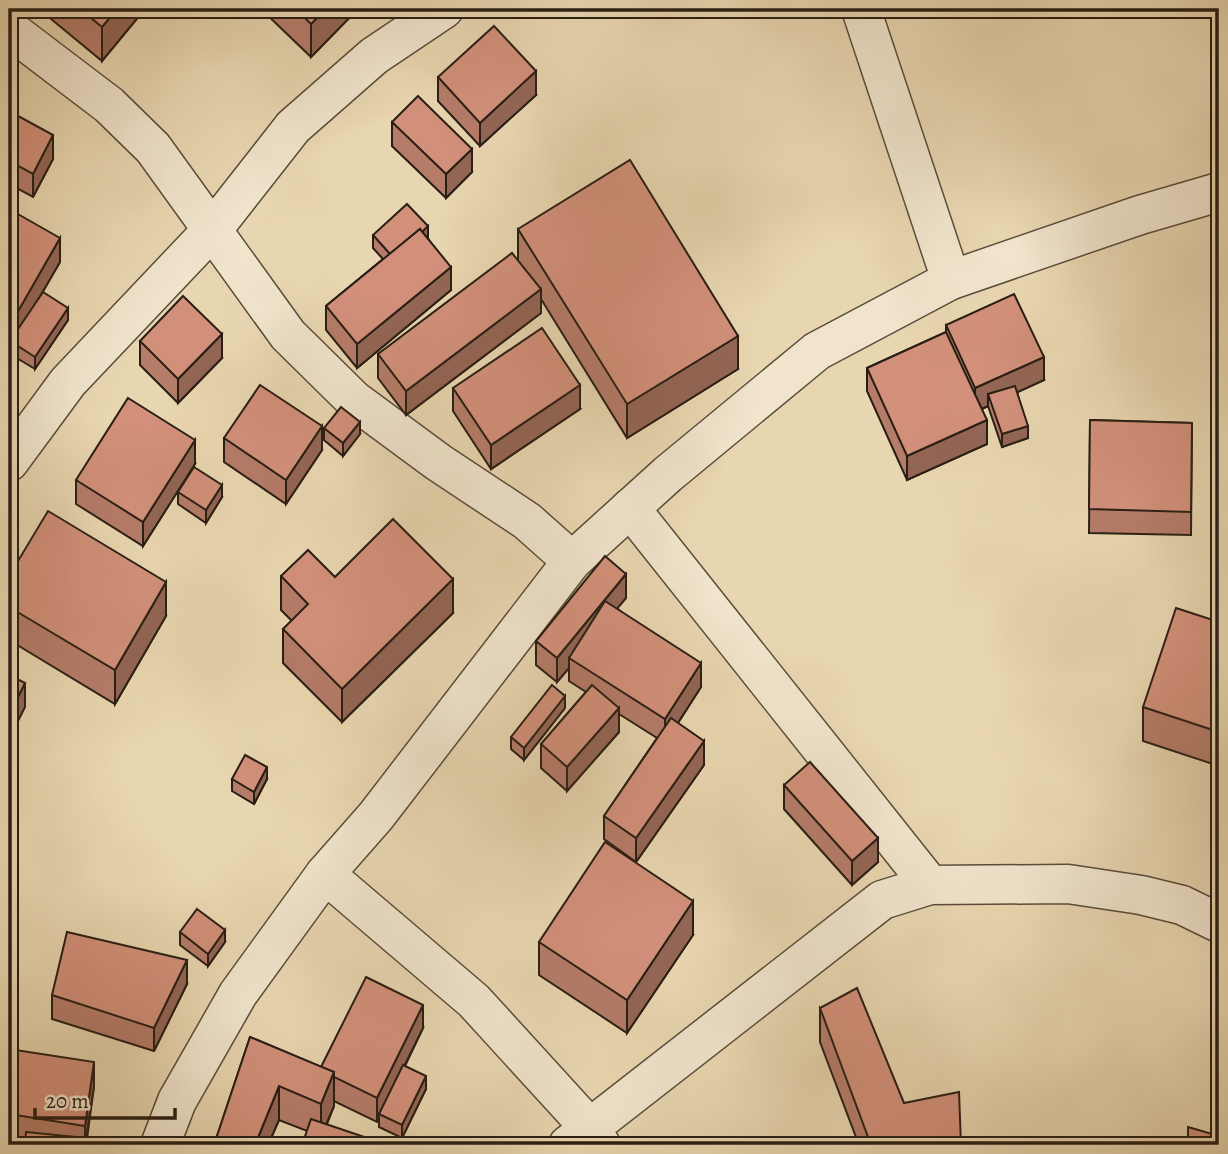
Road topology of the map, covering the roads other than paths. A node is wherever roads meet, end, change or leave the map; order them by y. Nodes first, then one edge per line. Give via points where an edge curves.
1 (444, 9) edge
2 (861, 9) edge
3 (9, 29) edge
4 (1219, 192) edge
5 (213, 229) junction
6 (951, 280) junction
7 (9, 461) edge
8 (630, 508) junction
9 (572, 561) junction
10 (325, 874) junction
11 (930, 885) junction
12 (1219, 923) edge
13 (586, 1139) edge
14 (160, 1145) edge

1 - 5 street via 374,56 293,127
2 - 6 street
3 - 5 street via 109,104 153,148
4 - 6 street
5 - 7 street via 68,382
5 - 9 street via 288,335 354,400 527,521
6 - 8 street via 817,351
8 - 9 street
8 - 11 street
9 - 10 street via 376,816
10 - 13 street via 474,1001
10 - 14 street via 238,994 177,1101
11 - 12 street via 1068,884 1182,905
11 - 13 street via 882,900

